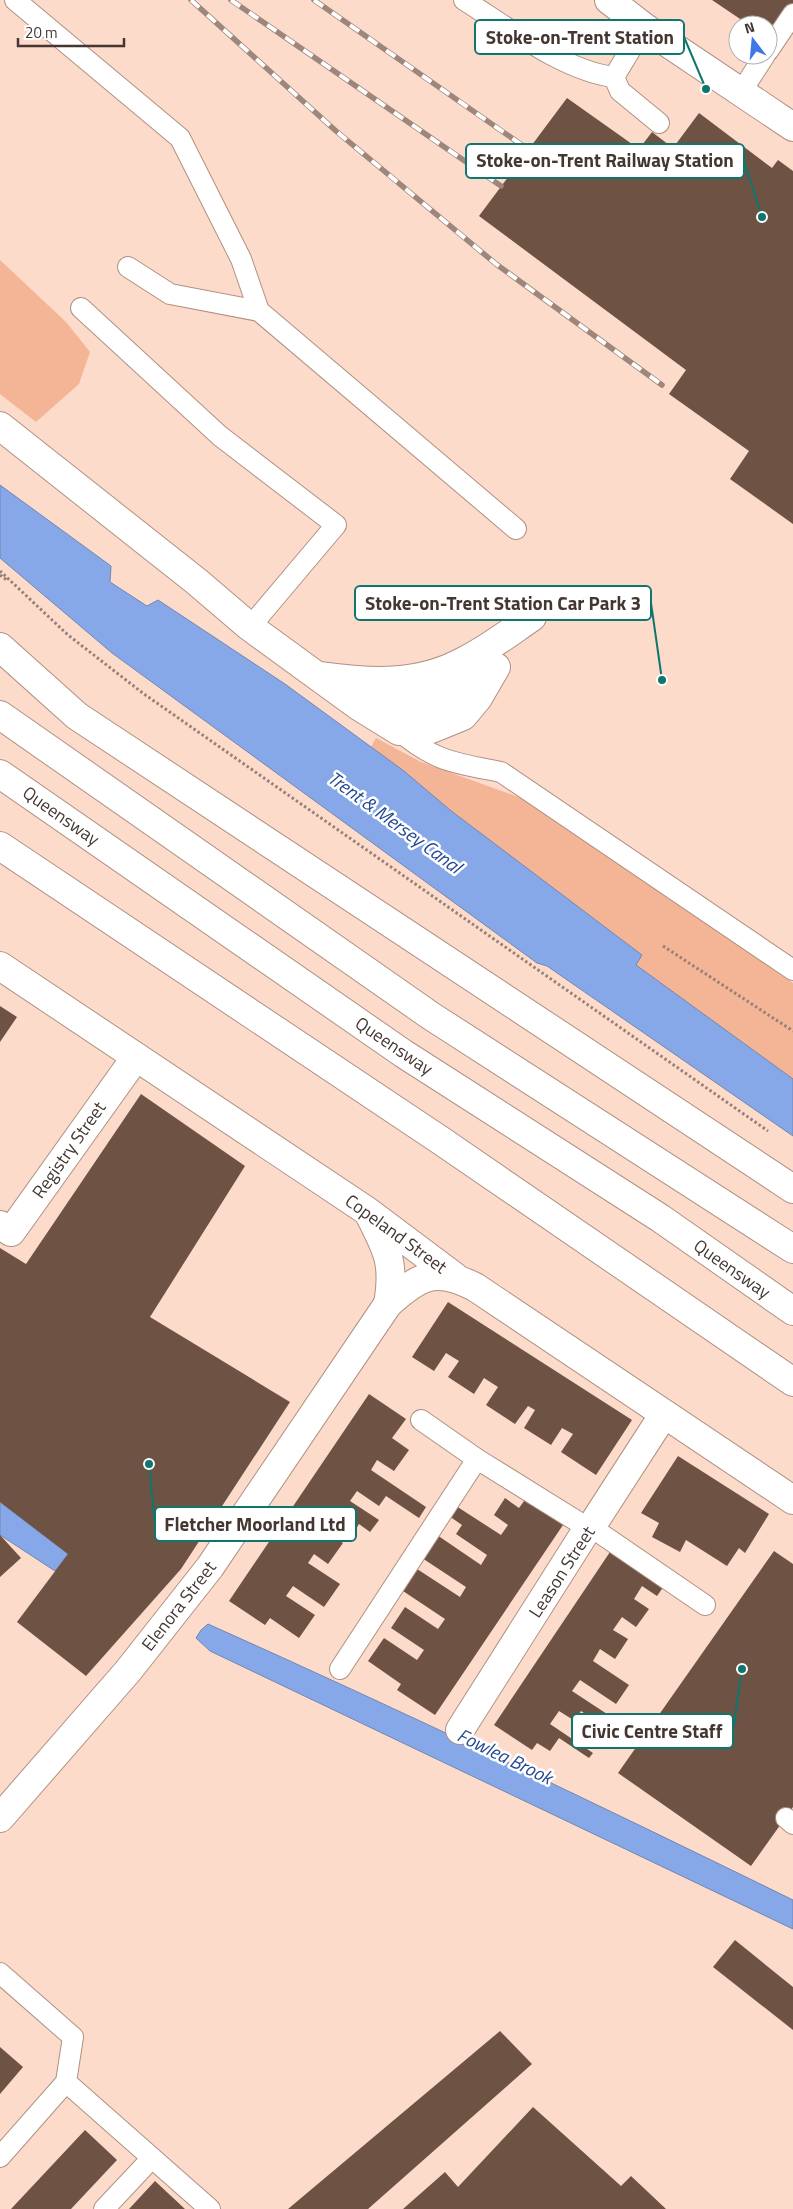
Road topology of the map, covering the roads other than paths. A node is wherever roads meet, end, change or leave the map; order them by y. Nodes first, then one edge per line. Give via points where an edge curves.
1 (15, 0) edge
2 (464, 0) edge
3 (609, 0) edge
4 (793, 14) edge
5 (644, 27) junction
6 (778, 36) edge
7 (759, 65) edge
8 (614, 77) junction
9 (741, 92) junction
10 (659, 123) dead end
11 (793, 127) edge
12 (128, 267) dead end
13 (81, 308) dead end
14 (259, 311) junction
15 (0, 426) edge
16 (516, 529) dead end
17 (532, 617) dead end
18 (250, 627) junction
19 (0, 647) edge
20 (320, 676) junction
21 (357, 705) junction
22 (0, 715) edge
23 (399, 731) junction
24 (0, 774) edge
25 (0, 846) edge
26 (0, 966) edge
27 (793, 970) edge
28 (136, 1057) junction
29 (793, 1189) edge
30 (367, 1211) junction
31 (0, 1225) edge
32 (793, 1249) edge
33 (455, 1277) junction
34 (388, 1304) junction
35 (793, 1311) edge
36 (793, 1382) edge
37 (664, 1414) junction
38 (421, 1420) dead end
39 (477, 1459) junction
40 (793, 1500) edge
41 (590, 1527) junction
42 (705, 1605) dead end
43 (340, 1669) dead end
44 (460, 1730) dead end
45 (0, 1818) edge
46 (0, 1973) edge
47 (66, 2082) junction
48 (0, 2157) edge
49 (152, 2159) junction
50 (104, 2209) edge
51 (210, 2209) edge

1 - 14 lane via 180,138 241,259
2 - 8 lane via 556,58
3 - 5 main road
4 - 6 lane
5 - 8 lane
5 - 9 main road
7 - 9 lane
8 - 10 lane via 620,91
9 - 11 main road
12 - 14 lane via 170,294
13 - 18 lane via 220,436 336,526
14 - 16 lane
15 - 18 main road
17 - 20 main road via 464,661 437,673 396,681 369,682
18 - 20 main road
19 - 29 main road via 77,716
20 - 21 main road
21 - 23 main road
21 - 23 main road via 389,709 439,701 468,689 496,668 464,716 431,729
22 - 32 main road via 431,1016
23 - 27 lane via 418,747 446,761 501,772
24 - 35 main road, Queensway via 404,1054 660,1218
25 - 36 main road
26 - 28 main road, Copeland Street
28 - 30 main road, Copeland Street
28 - 31 main road, Registry Street via 11,1232
30 - 33 main road, Copeland Street
30 - 34 main road, Elenora Street via 387,1249 392,1280
33 - 34 main road, Elenora Street via 429,1276 407,1287
33 - 37 main road, Copeland Street via 475,1287
34 - 45 main road, Elenora Street via 210,1567 128,1671
37 - 40 main road, Copeland Street
37 - 41 main road, Leason Street
38 - 39 lane
39 - 41 lane
39 - 43 lane
41 - 42 lane
41 - 44 main road, Leason Street
46 - 47 lane via 73,2037
47 - 48 lane
47 - 49 lane
49 - 50 lane
49 - 51 lane

